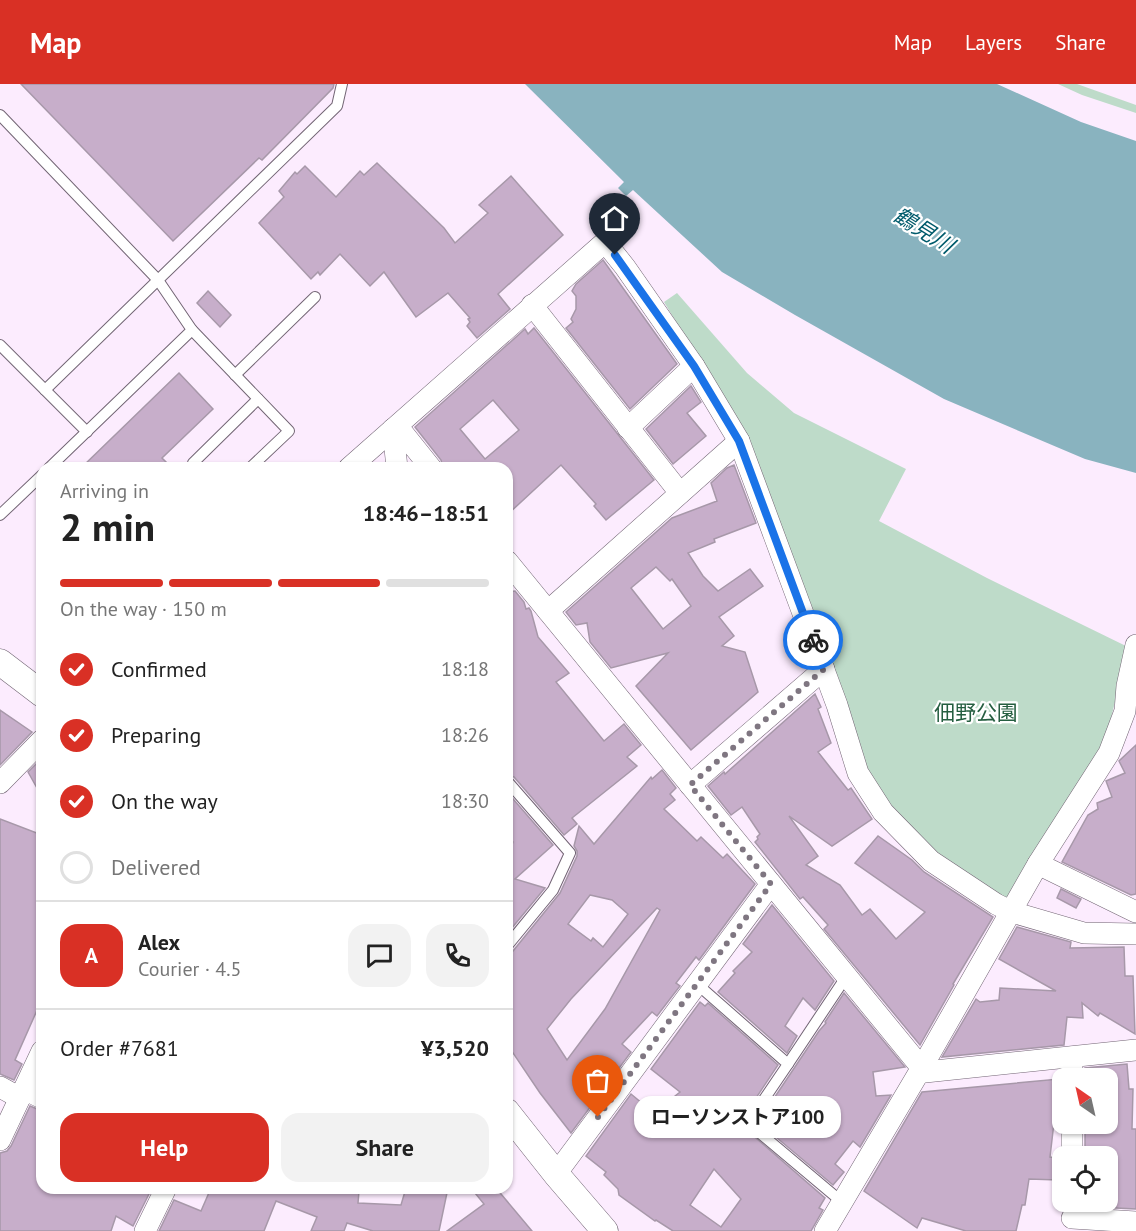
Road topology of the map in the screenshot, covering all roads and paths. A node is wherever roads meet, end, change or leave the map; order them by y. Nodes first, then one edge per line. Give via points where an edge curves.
1 (342, 84) edge
2 (0, 115) edge
3 (158, 279) junction
4 (315, 297) dead end
5 (532, 305) junction
6 (192, 330) junction
7 (0, 345) edge
8 (694, 366) junction
9 (235, 375) junction
10 (45, 390) junction
11 (258, 399) junction
12 (628, 428) junction
13 (393, 429) junction
14 (87, 432) junction
15 (739, 441) junction
16 (55, 462) edge
17 (194, 462) edge
18 (256, 462) edge
19 (356, 462) edge
20 (396, 462) edge
21 (426, 462) edge
22 (36, 481) edge
23 (680, 493) junction
24 (0, 515) edge
25 (513, 568) edge
26 (548, 611) junction
27 (1136, 645) edge
28 (0, 662) edge
29 (824, 669) junction
30 (36, 689) edge
31 (1130, 718) edge
32 (36, 746) edge
33 (0, 783) edge
34 (690, 785) junction
35 (513, 788) edge
36 (1038, 864) junction
37 (771, 884) junction
38 (1012, 912) junction
39 (1136, 912) edge
40 (1136, 933) edge
41 (513, 939) edge
42 (846, 977) junction
43 (697, 984) junction
44 (1136, 1050) edge
45 (1072, 1057) junction
46 (788, 1064) junction
47 (1072, 1068) edge
48 (921, 1069) junction
49 (36, 1071) edge
50 (0, 1087) edge
51 (29, 1095) edge
52 (513, 1120) edge
53 (0, 1140) edge
54 (556, 1174) junction
55 (163, 1194) edge
56 (842, 1202) junction
57 (1072, 1217) edge
58 (1136, 1222) edge
59 (145, 1231) edge
60 (605, 1231) edge
61 (825, 1231) edge

1 - 3 lane via 337,106
2 - 3 lane
3 - 6 lane
3 - 10 lane
4 - 9 lane
5 - 8 street via 605,242
5 - 12 street
5 - 13 street
6 - 9 lane
6 - 14 lane
7 - 10 lane
8 - 12 street
8 - 15 street
9 - 11 lane
10 - 14 lane
11 - 17 lane
11 - 18 lane via 289,431
12 - 23 street
13 - 19 street
13 - 20 street
13 - 21 street via 403,434
14 - 16 lane
15 - 23 street
15 - 29 street
22 - 24 lane
23 - 26 street
25 - 26 street
26 - 34 street
27 - 31 street via 1127,686
28 - 30 street
29 - 34 street
29 - 38 street via 858,773 883,812 931,861
31 - 36 street
32 - 33 street
34 - 37 street
35 - 41 lane via 570,853 553,890
36 - 38 street
36 - 39 street
37 - 42 street
37 - 43 street
38 - 40 street via 1084,933
38 - 48 street
42 - 46 lane
42 - 48 street
43 - 46 lane
43 - 54 street
44 - 45 street
45 - 47 street
45 - 48 street via 925,1072
46 - 56 lane via 748,1123
48 - 56 street
49 - 51 street
50 - 51 street
51 - 53 street
52 - 54 street
54 - 60 street
55 - 59 street
56 - 61 street
57 - 58 street

